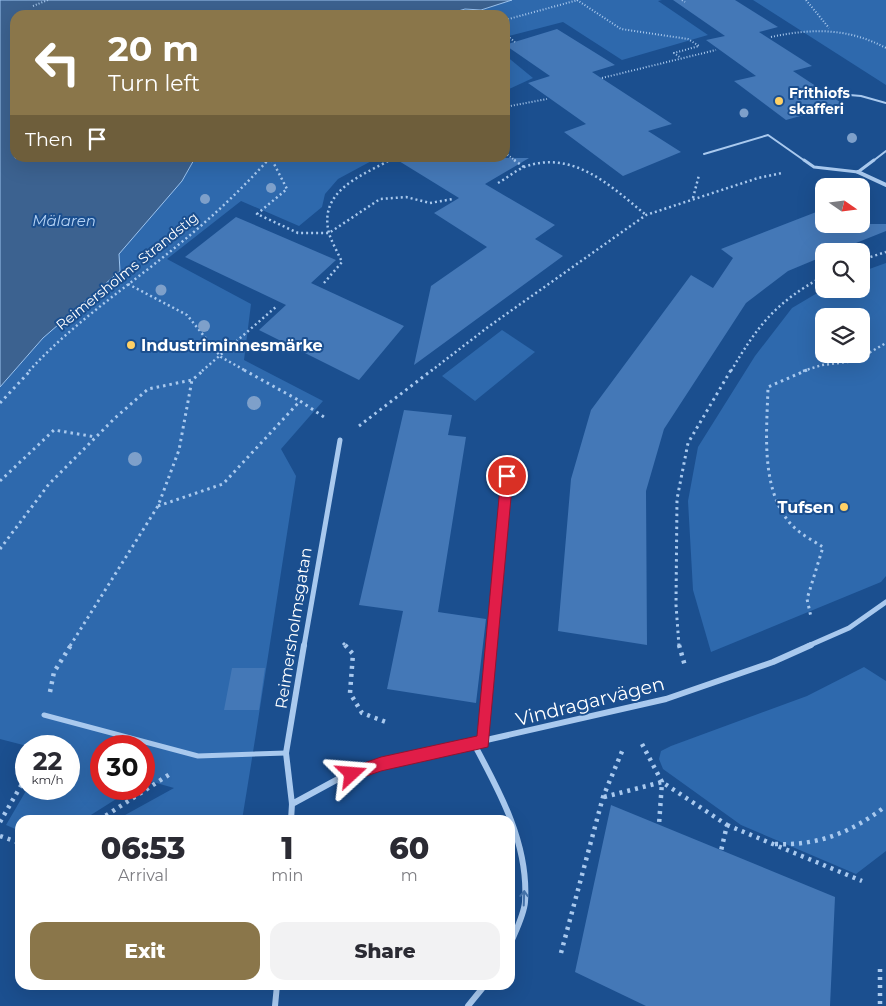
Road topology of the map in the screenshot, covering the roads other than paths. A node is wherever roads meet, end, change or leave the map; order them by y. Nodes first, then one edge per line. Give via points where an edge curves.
1 (838, 94) dead end
2 (886, 103) edge
3 (886, 151) edge
4 (704, 154) dead end
5 (858, 172) junction
6 (886, 185) edge
7 (340, 440) road end
8 (507, 476) dead end
9 (886, 602) edge
10 (44, 715) road end
11 (483, 742) junction
12 (474, 744) junction
13 (286, 753) junction
14 (292, 804) junction
15 (291, 815) edge
16 (508, 815) edge
17 (515, 832) edge
18 (515, 931) edge
19 (277, 990) edge
20 (481, 990) edge
21 (275, 1006) edge
22 (468, 1006) edge

1 - 2 lane
3 - 5 lane
4 - 5 lane via 768,134 814,166
5 - 6 street
7 - 13 street, Reimersholmsgatan
8 - 11 lane
9 - 11 street, Vindragarvägen via 849,628 773,662 666,699
10 - 13 lane via 198,756
11 - 12 street, Vindragarvägen
12 - 14 street, Vindragarvägen via 381,764 338,779
16 -> 12 street
13 - 14 street, Reimersholmsgatan
14 - 15 street, Reimersholmsgatan
18 -> 17 street via 525,903 521,846
19 - 21 street
20 - 22 street

